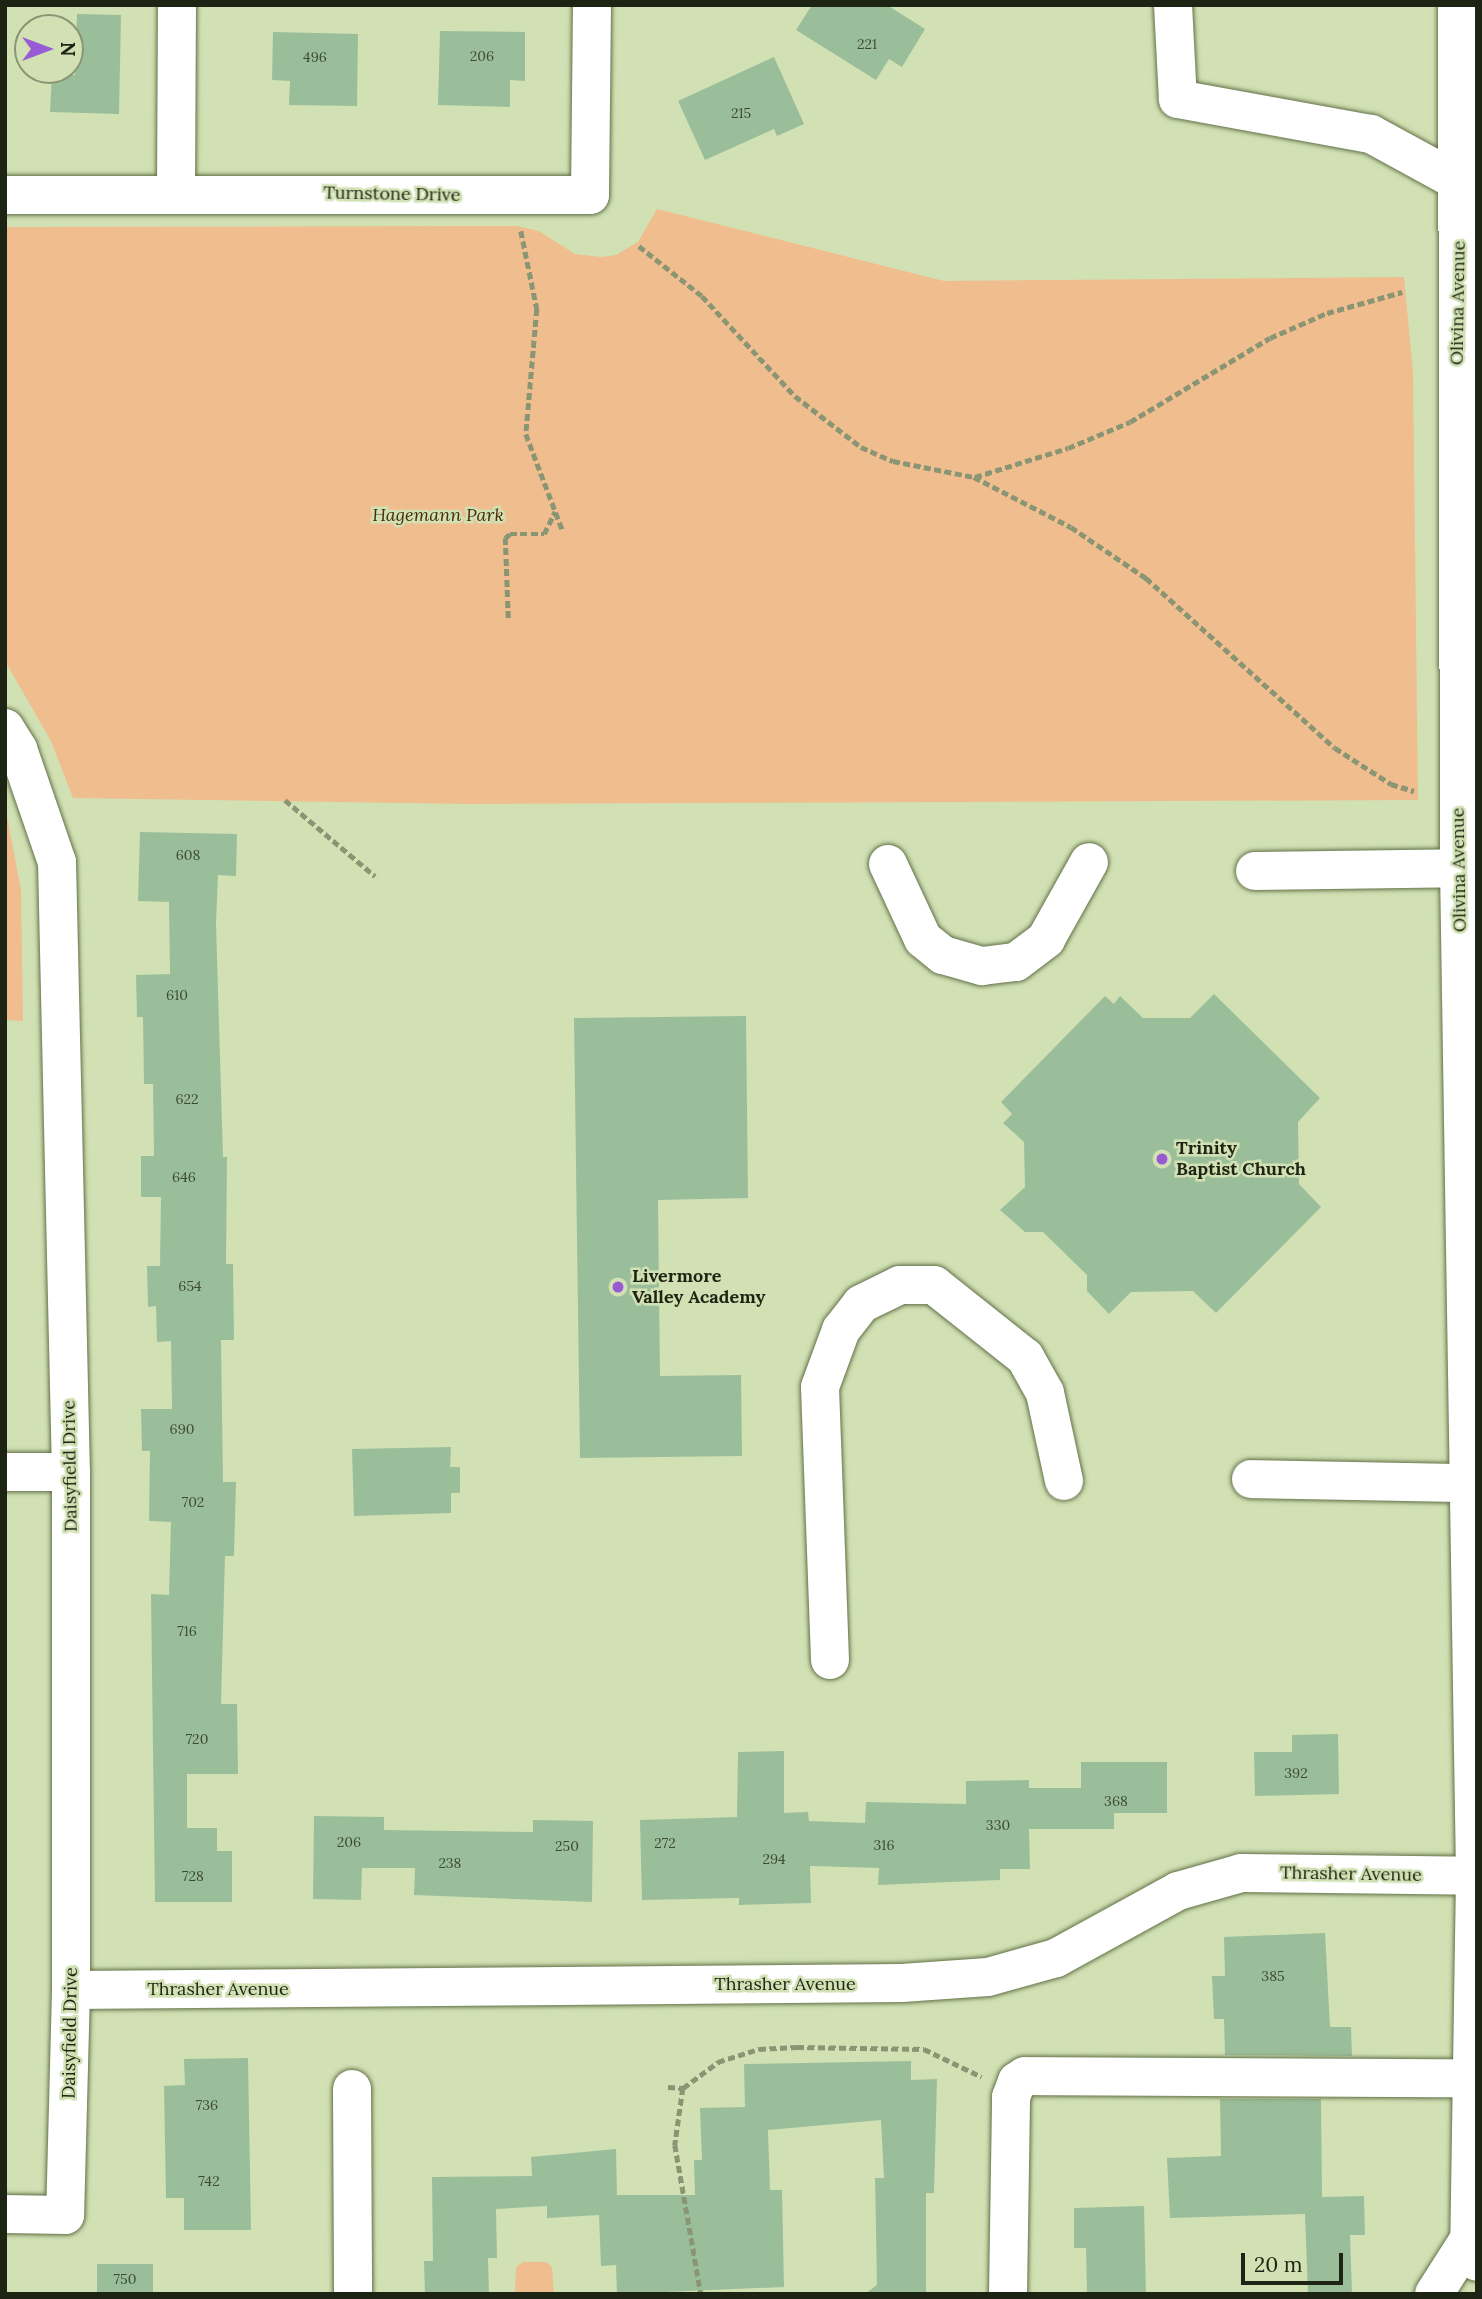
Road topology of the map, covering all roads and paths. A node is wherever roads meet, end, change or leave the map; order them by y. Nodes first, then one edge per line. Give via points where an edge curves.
1 (177, 5) edge
2 (592, 5) edge
3 (1173, 5) edge
4 (1457, 5) edge
5 (1459, 182) junction
6 (176, 191) junction
7 (5, 195) edge
8 (521, 230) dead end
9 (639, 246) dead end
10 (1402, 292) dead end
11 (974, 477) junction
12 (556, 510) junction
13 (562, 530) dead end
14 (1467, 615) edge
15 (508, 618) dead end
16 (5, 728) edge
17 (1414, 791) dead end
18 (285, 800) dead end
19 (1089, 862) dead end
20 (888, 864) dead end
21 (1459, 868) junction
22 (1255, 871) dead end
23 (375, 876) dead end
24 (1469, 997) edge
25 (5, 1472) edge
26 (71, 1472) junction
27 (1251, 1479) dead end
28 (1064, 1481) dead end
29 (1467, 1483) junction
30 (830, 1660) dead end
31 (1476, 1877) edge
32 (71, 1990) junction
33 (1472, 2078) junction
34 (668, 2087) dead end
35 (683, 2088) junction
36 (352, 2089) dead end
37 (1011, 2096) junction
38 (5, 2214) edge
39 (1473, 2250) edge
40 (353, 2294) edge
41 (701, 2294) edge
42 (1009, 2294) edge
43 (1434, 2294) edge

1 - 6 street
2 - 6 street, Turnstone Drive via 590,195
3 - 5 street via 1178,99 1371,134
4 - 5 street, Olivina Avenue
5 - 14 street, Olivina Avenue
6 - 7 street, Turnstone Drive
8 - 12 path via 537,309 526,434
9 - 11 path via 702,296 795,396 861,447 893,461
10 - 11 path via 1327,313 1270,338 1130,422 1068,448
11 - 17 path via 1046,512 1146,578 1335,748 1391,784
12 - 13 path
12 - 15 path via 544,534 505,538
14 - 21 street, Olivina Avenue
16 - 26 street, Daisyfield Drive via 18,749 57,862
18 - 23 path
19 - 20 street via 1046,939 1016,962 982,966 943,955 923,939
21 - 22 street
21 - 24 street, Olivina Avenue
24 - 29 street, Olivina Avenue
25 - 26 street
26 - 32 street, Daisyfield Drive
27 - 29 street
28 - 30 street via 1045,1393 1025,1357 934,1285 900,1285 861,1304 841,1330 820,1387
29 - 31 street, Olivina Avenue
31 - 32 street, Thrasher Avenue via 1241,1873 1178,1891 1056,1958 988,1977 902,1983
31 - 33 street, Olivina Avenue
32 - 38 street, Daisyfield Drive via 65,2215
33 - 37 street via 1024,2076
33 - 39 street, Olivina Avenue
34 - 35 path
35 - 37 path via 718,2062 760,2049 876,2047 923,2049 968,2068
35 - 41 path via 675,2146
36 - 40 street
37 - 42 street
39 - 43 street, Olivina Avenue

